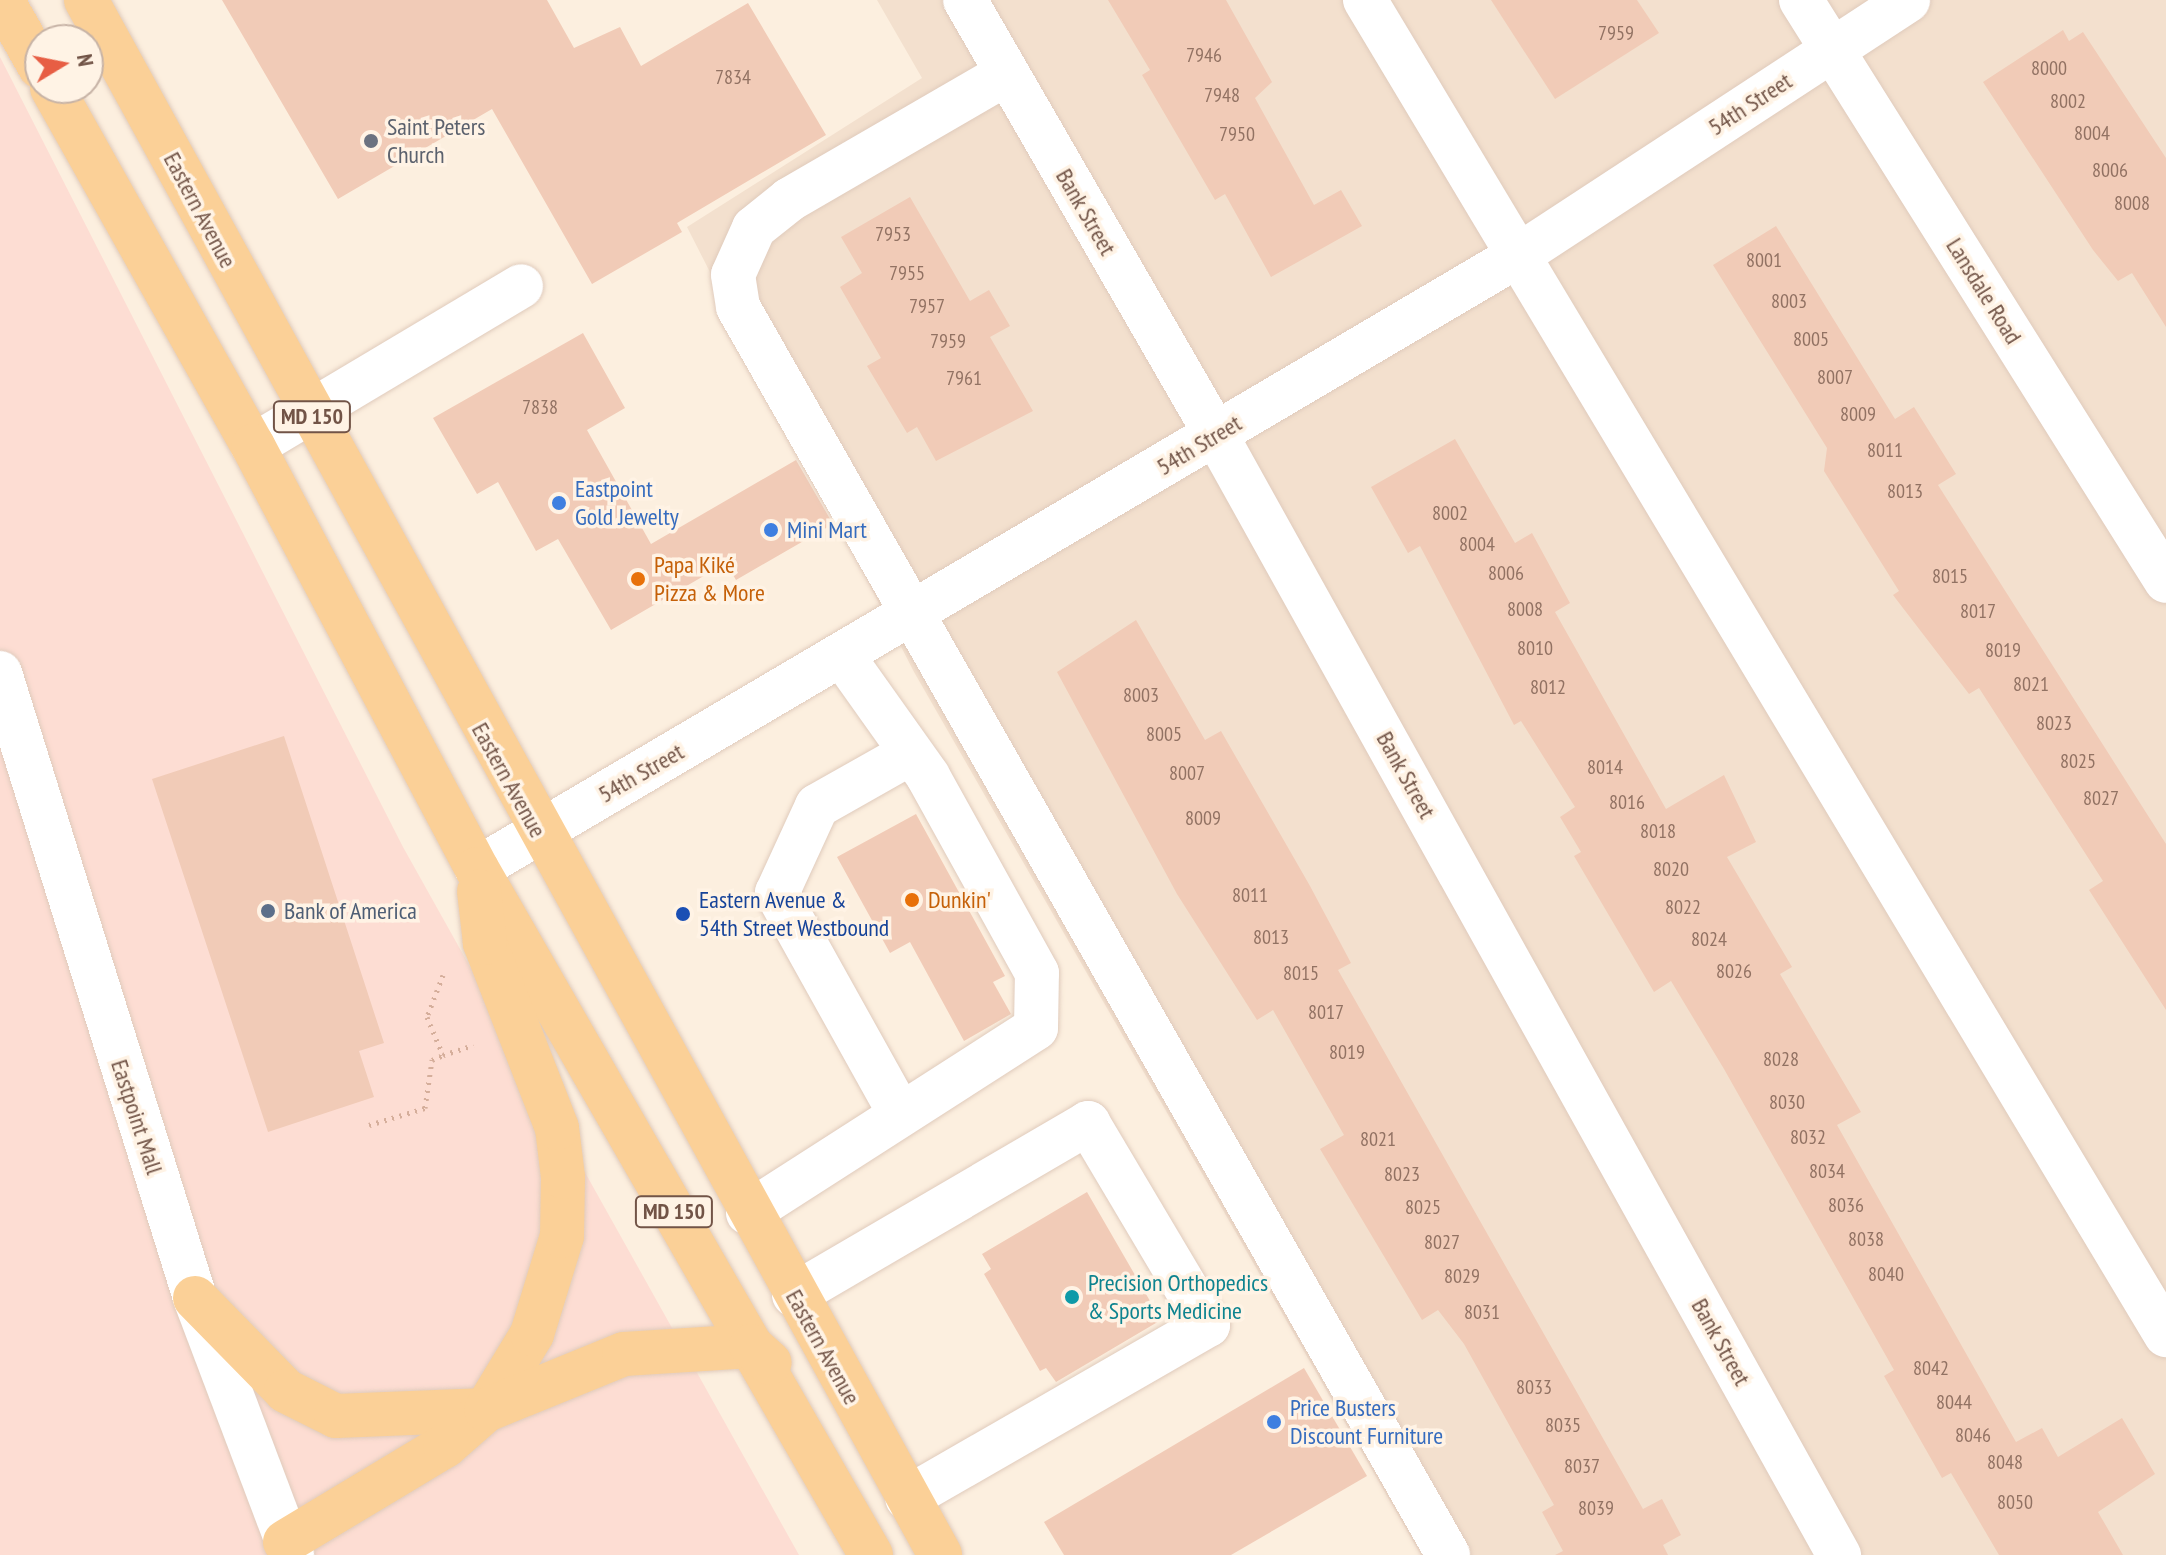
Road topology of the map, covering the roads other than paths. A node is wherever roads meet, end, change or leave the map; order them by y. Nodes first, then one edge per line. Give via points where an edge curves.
1 (2, 0) edge
2 (86, 0) edge
3 (965, 0) edge
4 (1365, 0) edge
5 (1801, 0) edge
6 (1908, 0) edge
7 (24, 39) edge
8 (1833, 50) junction
9 (1006, 74) junction
10 (61, 104) edge
11 (1519, 255) junction
12 (521, 286) dead end
13 (309, 412) junction
14 (1216, 435) junction
15 (253, 446) junction
16 (2166, 581) edge
17 (912, 614) junction
18 (842, 655) junction
19 (0, 673) edge
20 (919, 765) junction
21 (539, 833) junction
22 (477, 869) junction
23 (899, 1112) junction
24 (748, 1213) junction
25 (794, 1295) junction
26 (195, 1298) junction
27 (2166, 1335) edge
28 (751, 1346) junction
29 (486, 1410) junction
30 (902, 1490) junction
31 (288, 1548) edge
32 (871, 1555) edge
33 (940, 1555) edge
34 (1448, 1555) edge
35 (1839, 1555) edge

1 - 7 main road
2 - 13 main road, Eastern Avenue / MD 150
3 - 9 street, Bank Street
4 - 11 street
5 - 8 street, Lansdale Road
6 - 8 street, 54th Street
8 - 11 street, 54th Street
8 - 16 street, Lansdale Road
9 - 14 street, Bank Street
9 - 17 street via 789,200 754,228 733,275 738,307
10 - 15 main road, MD 150
11 - 14 street, 54th Street
11 - 27 street
12 - 13 street
13 - 15 street
13 - 21 main road, Eastern Avenue / MD 150
14 - 17 street, 54th Street
14 - 35 street, Bank Street
15 - 22 main road, MD 150
17 - 18 street, 54th Street
17 - 34 street
18 - 20 street
18 - 21 street, 54th Street
19 - 26 street, Eastpoint Mall
20 - 23 street via 1037,973 1036,1028 970,1076
20 - 23 street via 817,806 777,893
21 - 22 street, 54th Street
21 - 24 main road, Eastern Avenue / MD 150
22 - 28 main road, MD 150
22 - 29 main road via 485,943 547,1098 563,1177 562,1236 532,1334
23 - 24 street
24 - 25 main road, Eastern Avenue / MD 150
25 - 30 main road, Eastern Avenue / MD 150
25 - 30 street via 1088,1123 1208,1325
26 - 29 main road via 286,1391 336,1416
26 - 31 street, Eastpoint Mall
28 - 29 main road via 624,1354
28 - 30 main road
28 - 32 main road, MD 150
29 - 31 main road via 445,1446
30 - 33 main road, Eastern Avenue / MD 150

